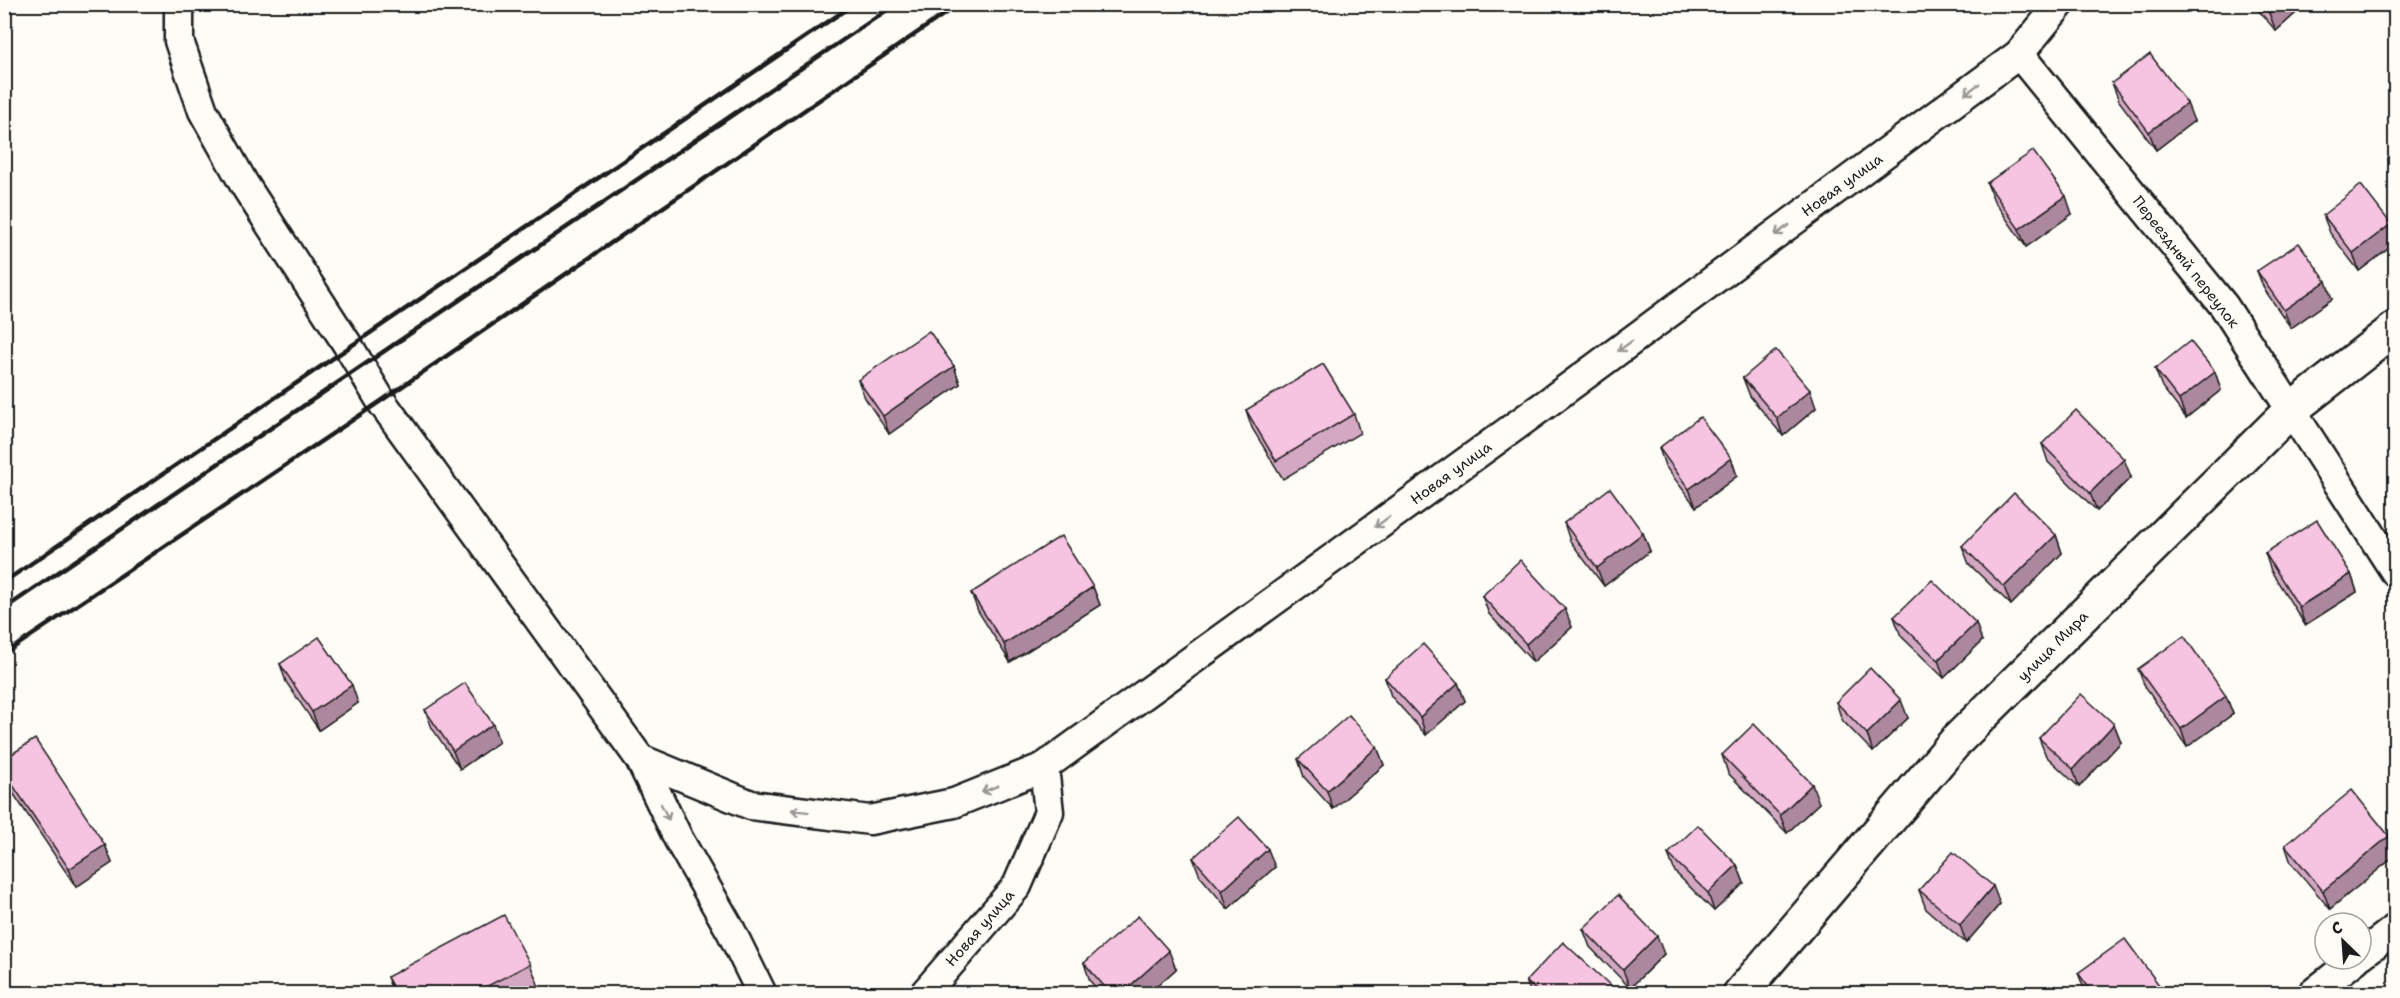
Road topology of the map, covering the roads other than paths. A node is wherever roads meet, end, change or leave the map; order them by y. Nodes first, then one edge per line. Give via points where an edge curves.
1 (179, 4) edge
2 (2060, 4) edge
3 (2019, 54) junction
4 (2396, 328) edge
5 (2291, 410) junction
6 (2396, 573) edge
7 (640, 759) junction
8 (1044, 767) junction
9 (2396, 928) edge
10 (2373, 946) edge
11 (2340, 971) edge
12 (762, 993) edge
13 (924, 993) edge
14 (1740, 993) edge
15 (2312, 993) edge

1 - 7 street via 180,41 203,111 244,184 381,401
2 - 3 street, Новая улица
3 - 5 street, Переездный переулок via 2224,306
3 -> 8 street, Новая улица via 1546,404
4 - 5 street, улица Мира
5 - 6 street, Переездный переулок
5 - 14 street, улица Мира via 1957,740
8 -> 7 street via 954,803 870,820 751,805
7 -> 12 street
8 - 13 street, Новая улица via 1049,812 1017,886
9 - 10 street
11 - 15 street

